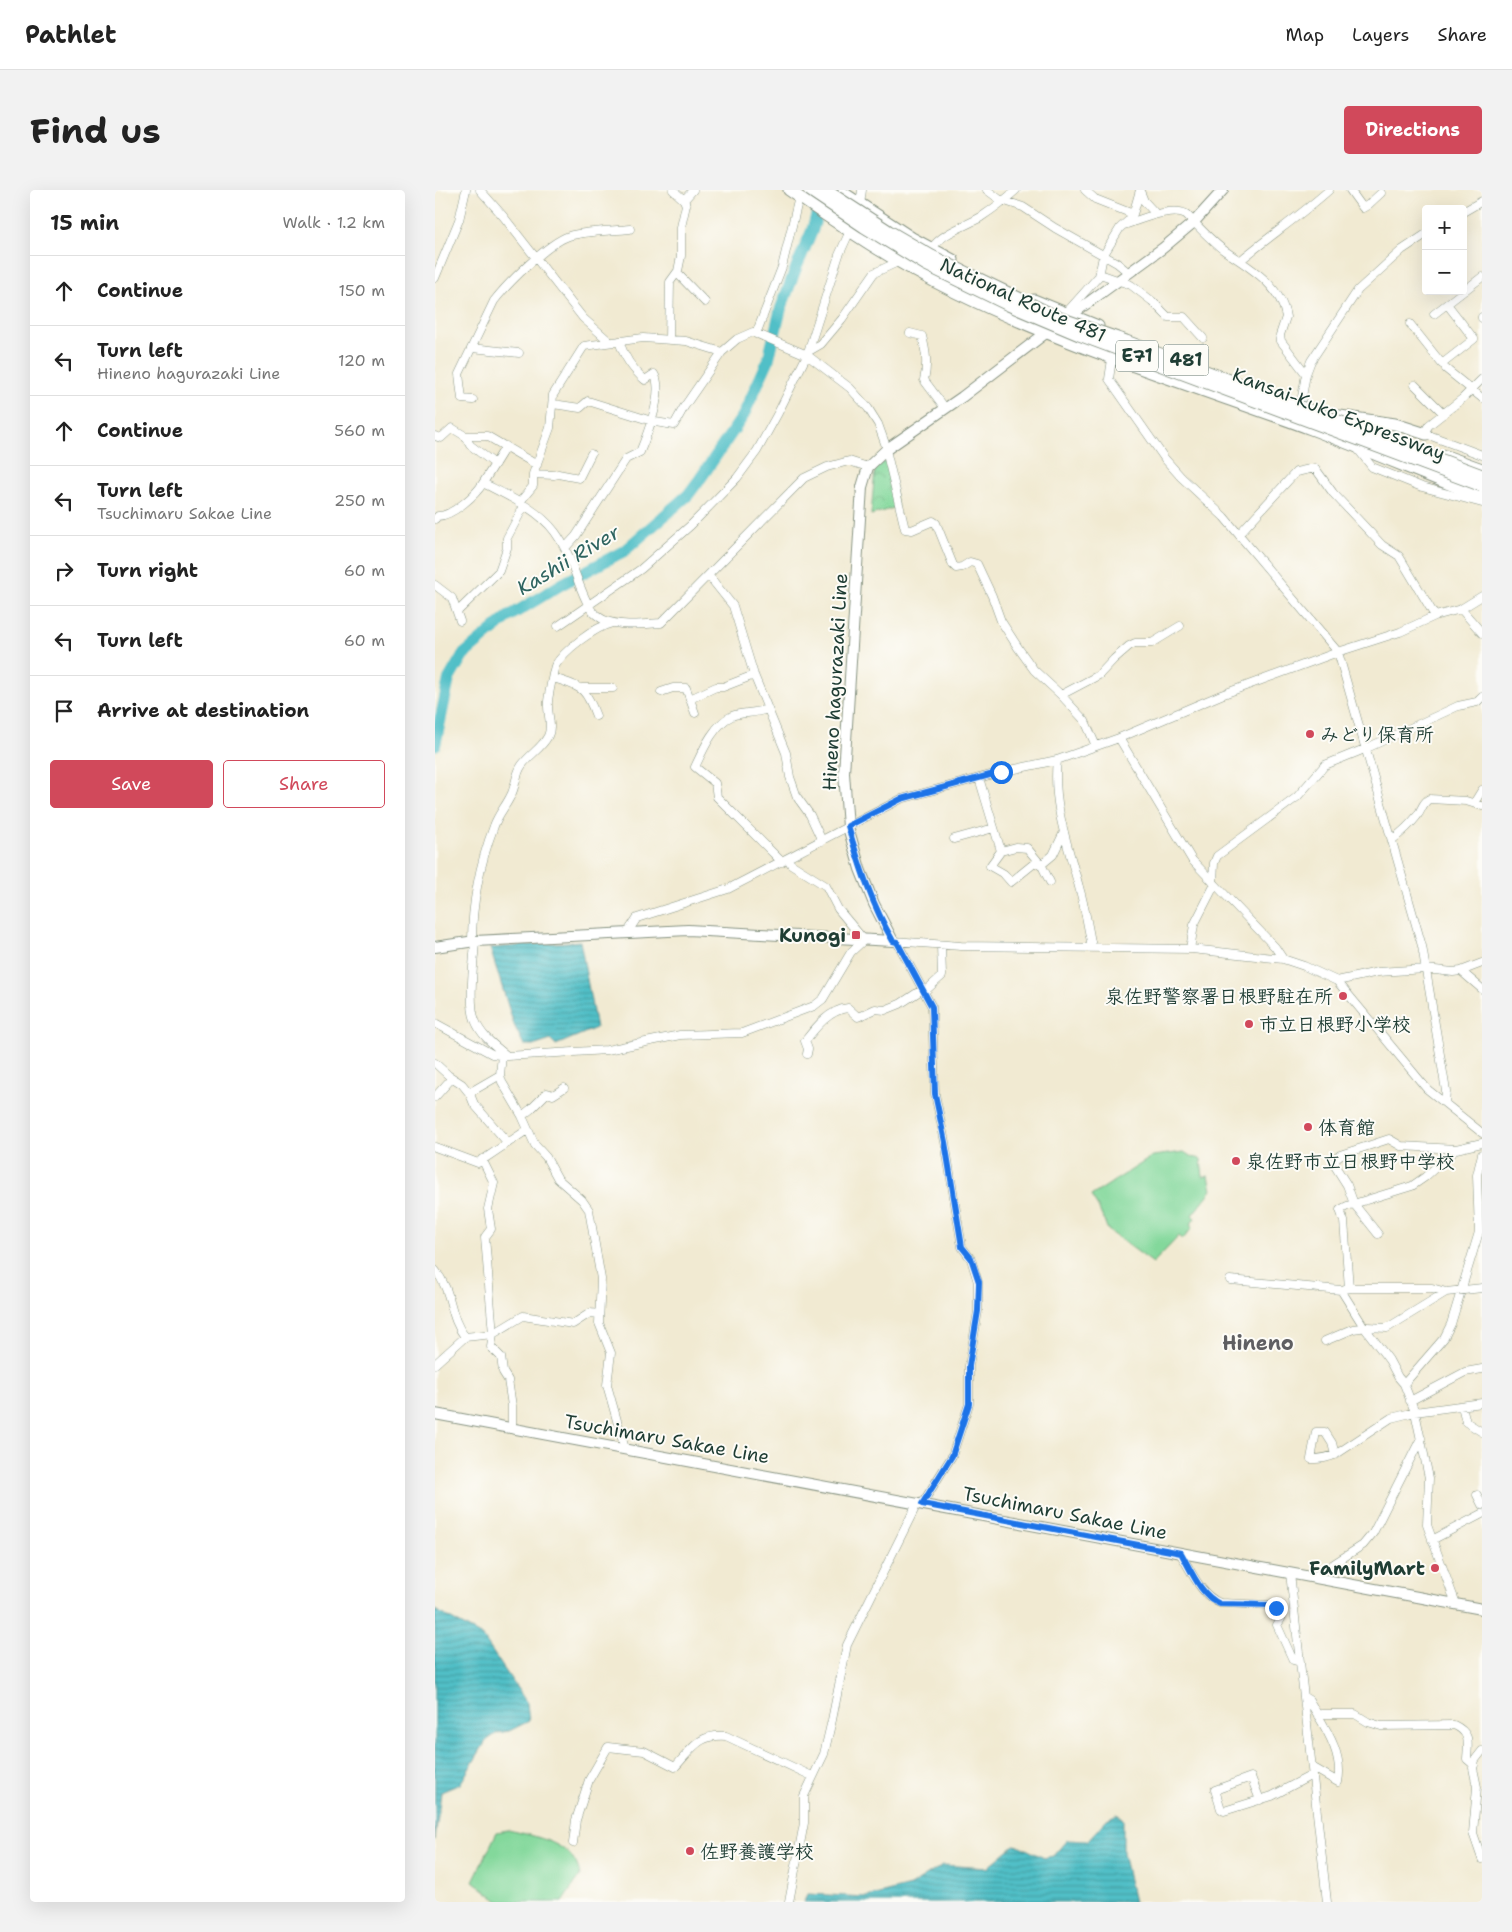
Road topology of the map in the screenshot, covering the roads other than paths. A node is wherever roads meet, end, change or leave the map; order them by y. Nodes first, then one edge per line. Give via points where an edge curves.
1 (466, 190) edge
2 (480, 190) edge
3 (673, 190) edge
4 (693, 190) edge
5 (789, 190) edge
6 (826, 190) edge
7 (839, 190) edge
8 (862, 190) edge
9 (987, 190) edge
10 (1016, 190) edge
11 (1085, 190) edge
12 (1140, 190) edge
13 (1223, 190) edge
14 (1329, 190) edge
15 (1350, 190) edge
16 (1381, 193) dead end
17 (804, 194) edge
18 (684, 200) junction
19 (1005, 200) junction
20 (1482, 201) edge
21 (860, 205) junction
22 (1467, 210) edge
23 (1133, 214) junction
24 (1156, 214) junction
25 (1194, 222) junction
26 (1124, 225) junction
27 (630, 229) dead end
28 (849, 232) junction
29 (1422, 237) edge
30 (931, 249) junction
31 (1103, 256) junction
32 (536, 259) junction
33 (1241, 260) junction
34 (900, 261) junction
35 (677, 273) junction
36 (1129, 273) junction
37 (1099, 274) junction
38 (1482, 277) edge
39 (435, 278) edge
40 (1118, 280) junction
41 (1467, 288) edge
42 (1458, 295) edge
43 (705, 302) dead end
44 (1447, 304) junction
45 (1069, 314) junction
46 (1434, 314) dead end
47 (1410, 324) dead end
48 (1047, 332) junction
49 (910, 333) dead end
50 (1482, 333) edge
51 (756, 334) junction
52 (1203, 338) dead end
53 (669, 339) junction
54 (1475, 340) junction
55 (615, 342) junction
56 (472, 348) junction
57 (722, 352) junction
58 (519, 353) dead end
59 (808, 353) junction
60 (1111, 359) junction
61 (1445, 369) dead end
62 (1306, 374) junction
63 (1482, 379) edge
64 (1415, 385) dead end
65 (1471, 389) junction
66 (1482, 398) edge
67 (473, 400) dead end
68 (1301, 403) junction
69 (553, 404) junction
70 (945, 408) junction
71 (1443, 413) junction
72 (1340, 416) junction
73 (653, 421) junction
74 (1425, 434) junction
75 (435, 436) edge
76 (465, 436) junction
77 (507, 446) junction
78 (1356, 447) junction
79 (886, 449) junction
80 (591, 454) dead end
81 (1482, 455) edge
82 (495, 464) junction
83 (537, 465) junction
84 (868, 467) junction
85 (1482, 469) edge
86 (533, 474) junction
87 (1482, 475) edge
88 (483, 483) junction
89 (1482, 486) edge
90 (1482, 497) edge
91 (1482, 503) edge
92 (522, 504) junction
93 (436, 516) edge
94 (1239, 534) junction
95 (565, 548) junction
96 (709, 576) junction
97 (435, 585) edge
98 (1482, 596) edge
99 (588, 605) junction
100 (1461, 609) junction
101 (457, 612) junction
102 (1435, 616) junction
103 (461, 621) dead end
104 (617, 622) junction
105 (558, 626) dead end
106 (1180, 626) dead end
107 (1482, 633) edge
108 (1339, 652) junction
109 (754, 675) junction
110 (554, 678) junction
111 (582, 688) junction
112 (613, 688) dead end
113 (661, 692) dead end
114 (1061, 695) junction
115 (1482, 697) edge
116 (690, 699) junction
117 (767, 709) junction
118 (695, 713) dead end
119 (596, 716) dead end
120 (1119, 738) junction
121 (1096, 746) junction
122 (1367, 748) junction
123 (1057, 760) junction
124 (979, 778) junction
125 (1482, 790) edge
126 (1478, 804) edge
127 (848, 826) junction
128 (994, 828) junction
129 (1064, 832) junction
130 (954, 839) dead end
131 (1392, 840) junction
132 (822, 841) junction
133 (1001, 851) junction
134 (785, 860) junction
135 (1039, 863) junction
136 (1050, 882) dead end
137 (1214, 883) junction
138 (627, 933) junction
139 (864, 940) junction
140 (473, 942) junction
141 (895, 942) junction
142 (941, 945) junction
143 (435, 947) edge
144 (1092, 947) junction
145 (1190, 949) junction
146 (1283, 959) junction
147 (1482, 962) edge
148 (1426, 969) junction
149 (1461, 972) junction
150 (1337, 981) junction
151 (1482, 989) edge
152 (923, 990) junction
153 (823, 999) junction
154 (833, 1013) junction
155 (435, 1023) edge
156 (807, 1054) dead end
157 (504, 1056) junction
158 (435, 1063) edge
159 (500, 1075) junction
160 (452, 1078) junction
161 (564, 1088) dead end
162 (469, 1092) junction
163 (435, 1097) edge
164 (1445, 1103) junction
165 (522, 1116) junction
166 (527, 1130) junction
167 (1482, 1132) edge
168 (508, 1143) junction
169 (1482, 1143) edge
170 (435, 1147) edge
171 (1456, 1149) junction
172 (1482, 1154) edge
173 (482, 1159) junction
174 (1480, 1183) edge
175 (1354, 1204) junction
176 (1378, 1234) dead end
177 (435, 1270) edge
178 (1230, 1280) dead end
179 (1482, 1288) edge
180 (1345, 1289) junction
181 (1462, 1291) junction
182 (1446, 1292) junction
183 (599, 1314) junction
184 (1364, 1327) junction
185 (493, 1334) junction
186 (465, 1337) junction
187 (1325, 1341) dead end
188 (435, 1364) edge
189 (1482, 1369) edge
190 (1404, 1384) junction
191 (1410, 1400) junction
192 (1482, 1403) edge
193 (1463, 1406) junction
194 (1415, 1412) junction
195 (435, 1414) edge
196 (512, 1429) junction
197 (1482, 1432) edge
198 (1421, 1438) junction
199 (625, 1450) junction
200 (1335, 1455) dead end
201 (1477, 1495) dead end
202 (919, 1504) junction
203 (1482, 1505) edge
204 (1482, 1514) edge
205 (1431, 1540) junction
206 (1181, 1553) junction
207 (1290, 1573) junction
208 (1313, 1577) junction
209 (1457, 1604) junction
210 (1482, 1609) edge
211 (1300, 1662) junction
212 (1304, 1697) junction
213 (1318, 1716) junction
214 (1482, 1751) edge
215 (1474, 1765) junction
216 (1312, 1771) junction
217 (812, 1776) junction
218 (1260, 1800) junction
219 (573, 1843) dead end
220 (1482, 1859) edge
221 (789, 1902) edge
222 (1327, 1902) edge

1 - 39 street via 459,220
2 - 32 street
3 - 18 street
4 - 18 street
5 - 17 highway, National Route 481 / 481
6 - 87 highway, Kansai-Kuko Expressway / E71, bridge via 932,256 1060,318
7 - 21 highway, National Route 481 / 481
8 - 21 street
9 - 19 street
10 - 19 street
11 - 23 street via 1095,199
12 - 23 street
12 - 24 street
13 - 25 main road
14 - 33 street
15 - 16 street via 1363,208
17 - 28 highway, National Route 481 / 481
17 - 51 street via 782,267
17 - 89 highway, Kansai-Kuko Expressway / E71, bridge via 926,265 1008,305 1079,335
18 - 35 street
19 - 30 street via 938,240
19 - 31 street via 1023,207
20 - 22 street
21 - 30 highway, National Route 481 / 481
23 - 26 street
24 - 25 street via 1181,212
24 - 26 street
25 - 33 street via 1224,250
25 - 36 main road
26 - 31 street
27 - 32 street via 570,235 544,250
28 - 34 highway, National Route 481 / 481
28 - 59 street
29 - 62 street via 1402,250 1358,290 1319,348
30 - 45 highway, National Route 481 / 481 via 1012,292
31 - 36 street
31 - 37 street
32 - 55 street via 583,318
32 - 56 street via 493,301
33 - 62 street via 1275,292 1286,317 1281,341
34 - 48 highway, National Route 481 / 481 via 954,292
34 - 59 street via 874,273 842,319 821,344
35 - 43 street
35 - 53 street via 670,282
36 - 40 main road
37 - 40 street
37 - 45 street
38 - 41 street
40 - 45 main road
40 - 52 street via 1131,285 1168,317 1184,317
42 - 44 street
44 - 46 street
44 - 54 street
45 - 48 main road
45 - 68 highway, National Route 481 / 481
47 - 54 street via 1442,364
48 - 60 highway, National Route 481 / 481
48 - 70 main road
49 - 70 street via 922,336 927,354 924,380
50 - 54 street
51 - 57 street via 753,332 737,339
51 - 59 street
53 - 55 street
53 - 57 street
55 - 69 street via 584,346 553,395
55 - 73 street via 638,374 645,380 654,374 658,380
56 - 58 street
56 - 67 street via 459,374 462,398
57 - 73 street via 674,425
59 - 79 street via 850,388 868,408 878,424
59 - 99 street via 779,414 737,478 641,569
60 - 78 highway, National Route 481 / 481
60 - 94 street via 1109,379 1165,459
61 - 65 street
62 - 68 street
63 - 65 street
64 - 71 street
65 - 66 street
65 - 71 street
68 - 72 highway, National Route 481 / 481
69 - 73 street via 581,408 588,401
69 - 83 street via 550,428
70 - 79 main road
71 - 74 street via 1429,425
72 - 74 highway, 481 via 1395,424
72 - 85 highway, National Route 481 / 481
73 - 95 street via 640,452 626,459
74 - 81 street
75 - 76 street via 441,438 452,428
76 - 77 street via 487,436
76 - 82 street via 470,445
77 - 82 street
77 - 83 street
78 - 90 highway, National Route 481 / 481
78 - 91 street via 1372,467 1422,487
79 - 84 main road
79 - 114 street via 905,529 912,530 933,521 956,568 970,562 977,564 1001,621 1034,670
80 - 86 street via 579,478
82 - 88 street
83 - 86 street
84 - 96 street via 849,461 804,478
84 - 127 main road, Hineno hagurazaki Line via 862,487 846,724 844,773
86 - 92 street via 533,486
88 - 92 street
88 - 93 street via 469,499 445,516
92 - 95 street via 555,532
92 - 101 street via 507,538 499,571
94 - 102 street via 1295,472 1315,468 1333,493 1383,545 1399,556
94 - 108 street
95 - 99 street
96 - 104 street via 661,623
96 - 109 street via 733,606
97 - 101 street via 449,594
98 - 100 street
99 - 104 street via 605,620
99 - 105 street
100 - 102 street
100 - 107 street
101 - 103 street
102 - 108 street via 1400,632
104 - 110 street via 599,627 562,656 554,668
106 - 114 street via 1152,643 1129,646 1099,675
108 - 120 street via 1221,695
108 - 122 street
109 - 116 street
109 - 117 street
110 - 111 street
110 - 140 street via 548,702 548,737 523,764 512,794 494,825 472,917
111 - 112 street
111 - 119 street via 589,696
113 - 116 street via 686,688
114 - 121 street via 1085,721
115 - 122 street via 1477,702 1458,706
116 - 118 street
117 - 132 street via 786,753 797,797
117 - 134 street via 732,716 709,739 695,767 715,783 717,797
120 - 121 street
120 - 137 street via 1192,860
121 - 123 street
122 - 131 street
122 - 137 street via 1325,765 1297,797 1217,856
123 - 124 street
123 - 129 street via 1055,780
124 - 127 street via 901,799
124 - 128 street
125 - 126 street
126 - 131 street via 1429,799 1415,819
127 - 132 street
127 - 141 main road, Hineno hagurazaki Line via 874,904
128 - 130 street
128 - 133 street
129 - 135 street via 1053,855
129 - 144 street
131 - 148 street
132 - 134 street
133 - 135 street via 1027,848
133 - 135 street via 990,866 1011,882
134 - 138 street via 728,889 637,918
134 - 139 street via 826,886 838,909
135 - 136 street
137 - 145 street via 1194,925
137 - 146 street
138 - 139 main road via 688,930
138 - 140 main road
139 - 141 main road
139 - 153 street via 851,952
140 - 143 main road
140 - 157 street via 474,1020 486,1039
141 - 142 street
141 - 152 street
142 - 144 street
142 - 152 street via 941,976
144 - 145 street
145 - 146 street
146 - 150 street
147 - 149 street
148 - 149 street
148 - 150 street via 1378,972
148 - 164 street via 1446,1091
149 - 151 street
150 - 164 street via 1427,1089
152 - 154 street via 900,1004 885,1010 875,1009 858,1017 848,1008
152 - 202 street via 932,1007 935,1094 962,1247 971,1258 979,1282 969,1366 969,1404 952,1456
153 - 154 street
153 - 157 street via 813,1006 742,1033 680,1035 607,1050
154 - 156 street via 805,1040
155 - 157 street via 492,1054
157 - 159 street
158 - 160 street
159 - 162 street
159 - 165 street
160 - 162 street
160 - 163 street
161 - 165 street via 553,1095 547,1093
162 - 168 street via 473,1104
164 - 167 street
165 - 166 street
166 - 168 street
166 - 183 street via 557,1178 589,1210 601,1279
168 - 173 street
169 - 171 street
170 - 173 street via 478,1163
171 - 175 street via 1412,1186
171 - 175 street via 1401,1146 1389,1139 1340,1156 1335,1159 1335,1166
172 - 174 street
173 - 185 street via 494,1183 489,1209 491,1229 485,1237
174 - 181 street via 1479,1232
175 - 176 street
175 - 180 street via 1341,1210
177 - 186 street via 449,1295 456,1326
178 - 180 street
179 - 181 street
180 - 182 street via 1432,1288
180 - 184 street
181 - 182 street
181 - 190 street via 1444,1338
182 - 184 street via 1387,1328
183 - 185 street via 590,1313 573,1324 523,1316
183 - 199 street via 601,1332 611,1354 607,1385
184 - 187 street
184 - 190 street
185 - 186 street
185 - 196 street via 491,1346 501,1358 508,1380
186 - 188 street
189 - 191 street via 1465,1372
190 - 191 street
191 - 194 street
192 - 193 street
193 - 194 street
193 - 197 street via 1466,1422
194 - 198 street
194 - 200 street via 1391,1418
195 - 196 main road, Tsuchimaru Sakae Line
196 - 199 main road, Tsuchimaru Sakae Line
198 - 205 street via 1429,1478 1427,1525
198 - 208 street via 1373,1534 1363,1545
199 - 202 main road, Tsuchimaru Sakae Line
201 - 203 street
202 - 206 main road, Tsuchimaru Sakae Line
202 - 217 street via 847,1645 824,1754
204 - 205 street
205 - 209 street
206 - 207 main road, Tsuchimaru Sakae Line
206 - 211 street via 1198,1584 1214,1601 1220,1604 1272,1605 1276,1608 1281,1619 1277,1625 1293,1660
207 - 208 main road, Tsuchimaru Sakae Line
207 - 211 street
208 - 209 main road, Tsuchimaru Sakae Line
209 - 210 main road, Tsuchimaru Sakae Line
211 - 212 street
212 - 213 street
212 - 216 street
213 - 215 street via 1355,1714 1381,1726 1454,1725 1466,1734 1467,1759
213 - 216 street via 1339,1760 1338,1782
214 - 215 street
215 - 220 street via 1477,1796 1473,1833
216 - 218 street
216 - 222 street
217 - 219 street via 726,1736 712,1735 700,1740 675,1767 644,1751 608,1747 589,1780 576,1820
217 - 221 street via 804,1796 804,1824
218 - 218 street via 1251,1777 1215,1790 1224,1811

